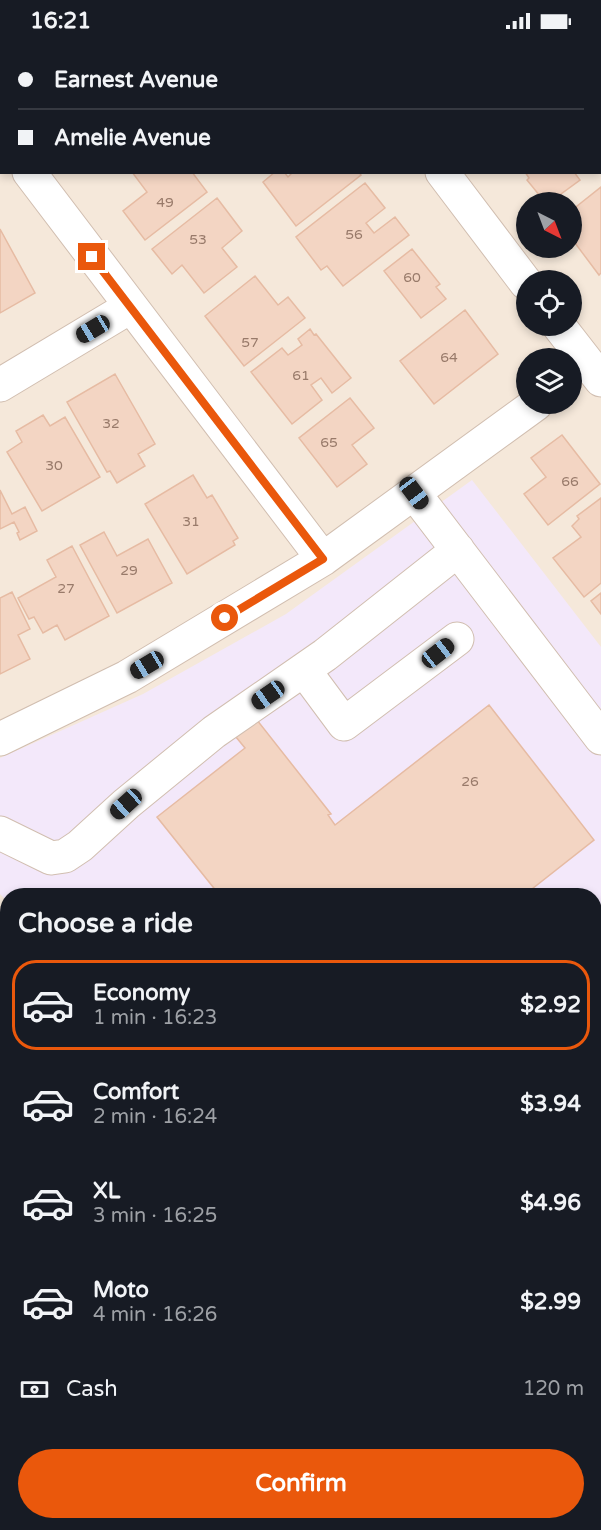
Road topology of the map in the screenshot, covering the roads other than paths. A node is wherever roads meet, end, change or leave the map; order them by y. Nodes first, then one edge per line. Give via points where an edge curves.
1 (30, 174) edge
2 (444, 174) edge
3 (516, 270) edge
4 (130, 307) junction
5 (565, 336) edge
6 (587, 374) edge
7 (0, 385) edge
8 (522, 414) edge
9 (414, 493) junction
10 (458, 550) junction
11 (323, 559) junction
12 (457, 639) dead end
13 (303, 670) junction
14 (601, 738) edge
15 (0, 739) edge
16 (0, 833) edge

1 - 4 street
2 - 3 street
4 - 7 street
4 - 11 street
5 - 6 street
8 - 9 street
9 - 10 street
9 - 11 street
10 - 13 street
10 - 14 street
11 - 15 street via 127,677
12 - 13 street via 344,724
13 - 16 street via 214,732 65,856 51,858

